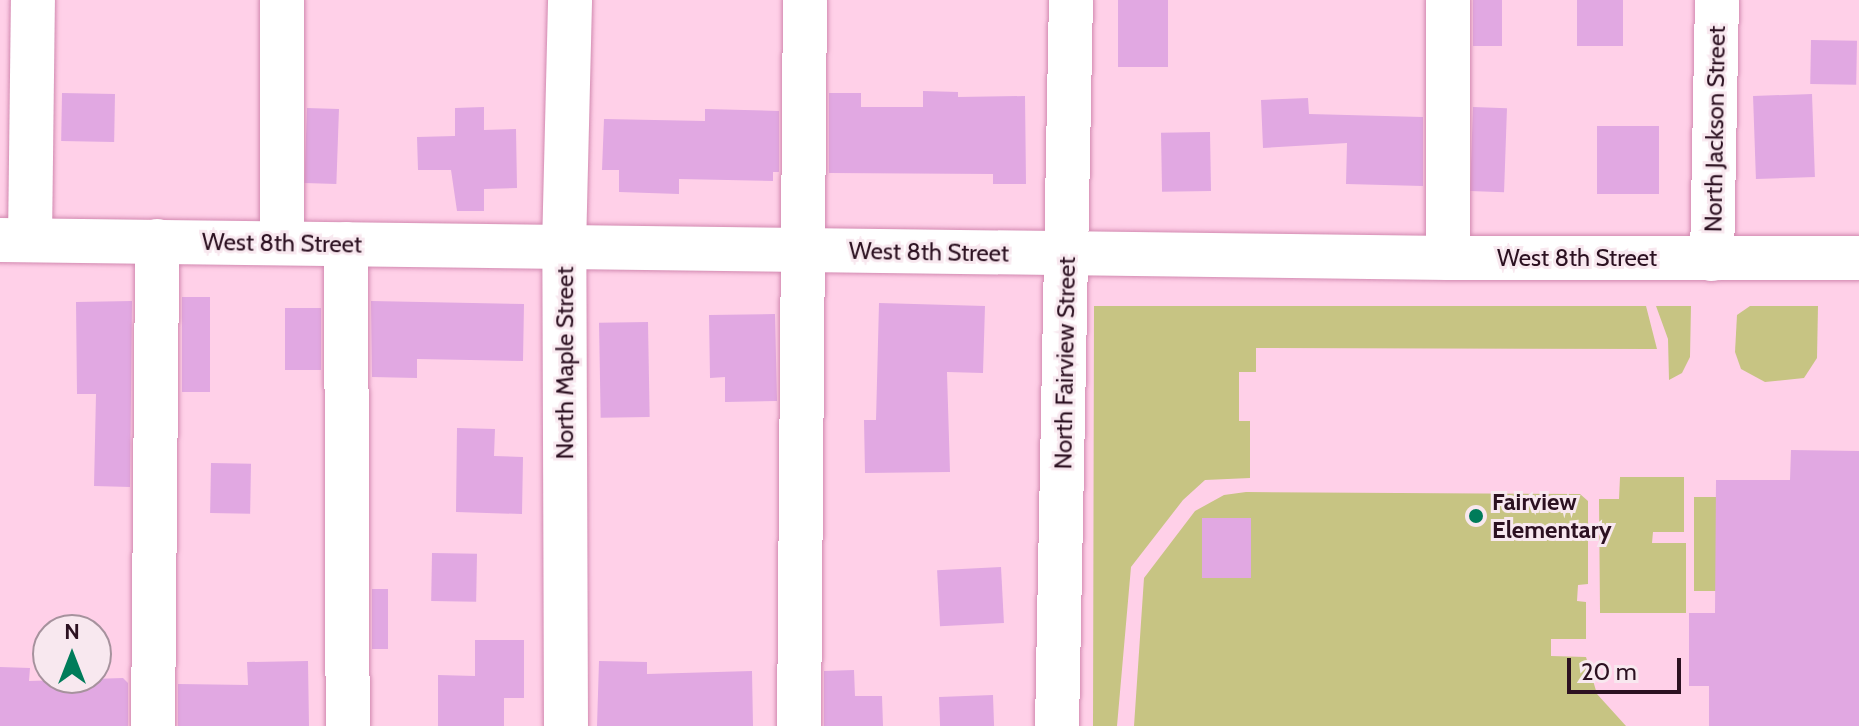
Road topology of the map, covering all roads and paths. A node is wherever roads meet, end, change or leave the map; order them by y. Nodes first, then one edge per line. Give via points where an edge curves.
1 (33, 0) edge
2 (282, 0) edge
3 (570, 0) edge
4 (805, 0) edge
5 (1071, 0) edge
6 (1448, 0) edge
7 (1717, 0) edge
8 (15, 240) edge
9 (157, 241) junction
10 (282, 243) junction
11 (346, 244) junction
12 (564, 248) junction
13 (800, 251) junction
14 (1067, 254) junction
15 (1448, 258) junction
16 (1859, 258) edge
17 (1712, 259) junction
18 (153, 726) edge
19 (348, 726) edge
20 (566, 726) edge
21 (799, 726) edge
22 (1057, 726) edge

1 - 8 street
2 - 10 street
3 - 12 street, North Maple Street
4 - 13 street
5 - 14 street, North Fairview Street
6 - 15 street
7 - 17 street, North Jackson Street
8 - 9 street, West 8th Street
9 - 10 street, West 8th Street
9 - 18 street
10 - 11 street, West 8th Street
11 - 12 street, West 8th Street
11 - 19 street
12 - 13 street, West 8th Street
12 - 20 street, North Maple Street
13 - 14 street, West 8th Street
13 - 21 street
14 - 15 street, West 8th Street
14 - 22 street, North Fairview Street
15 - 17 street, West 8th Street
16 - 17 street, West 8th Street

